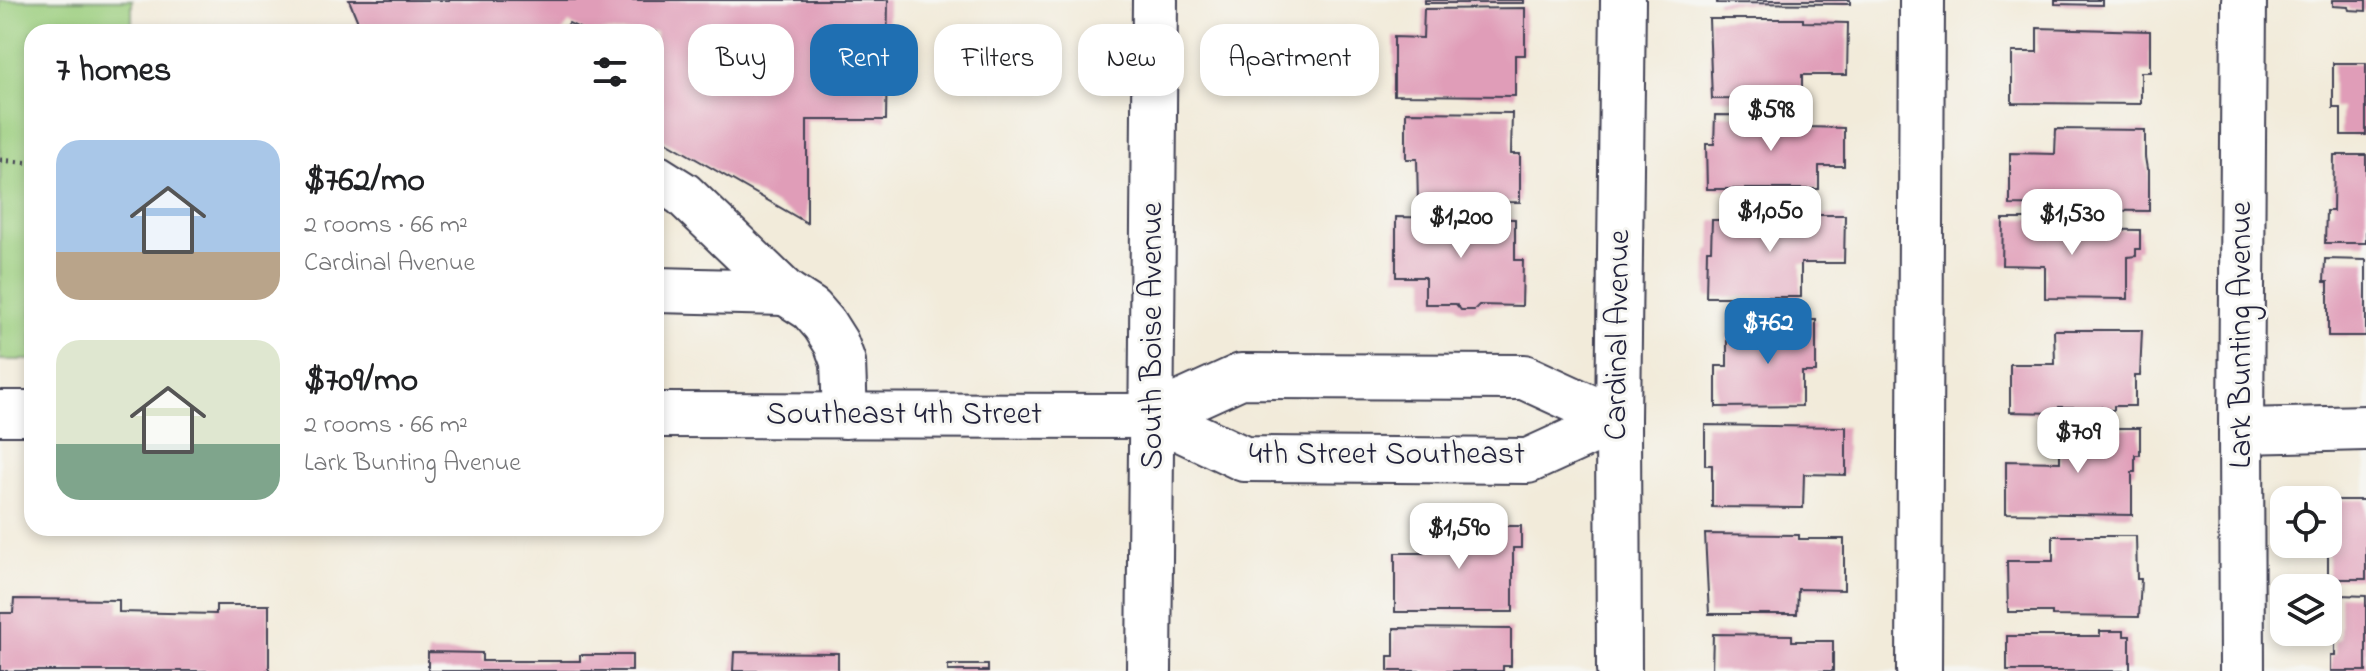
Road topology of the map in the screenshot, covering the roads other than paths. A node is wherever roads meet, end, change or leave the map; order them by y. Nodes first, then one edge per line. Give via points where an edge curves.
1 (1155, 0) edge
2 (1623, 0) edge
3 (1922, 0) edge
4 (2244, 0) edge
5 (664, 182) edge
6 (664, 290) edge
7 (786, 293) junction
8 (0, 413) edge
9 (24, 413) edge
10 (664, 415) edge
11 (845, 416) junction
12 (1153, 416) junction
13 (1618, 420) junction
14 (2366, 428) edge
15 (2241, 431) junction
16 (1149, 671) edge
17 (1619, 671) edge
18 (1919, 671) edge
19 (2242, 671) edge

1 - 12 street, South Boise Avenue
2 - 13 street, Cardinal Avenue
3 - 18 street
4 - 15 street, Lark Bunting Avenue
5 - 7 street
6 - 7 street
7 - 11 street via 811,309 836,343 843,362
8 - 9 street
10 - 11 street, Southeast 4th Street
11 - 12 street, Southeast 4th Street
12 - 13 street via 1241,376 1524,377
12 - 13 street, 4th Street Southeast via 1244,459 1528,461
12 - 16 street, South Boise Avenue
13 - 17 street, Cardinal Avenue
14 - 15 street
15 - 19 street, Lark Bunting Avenue

